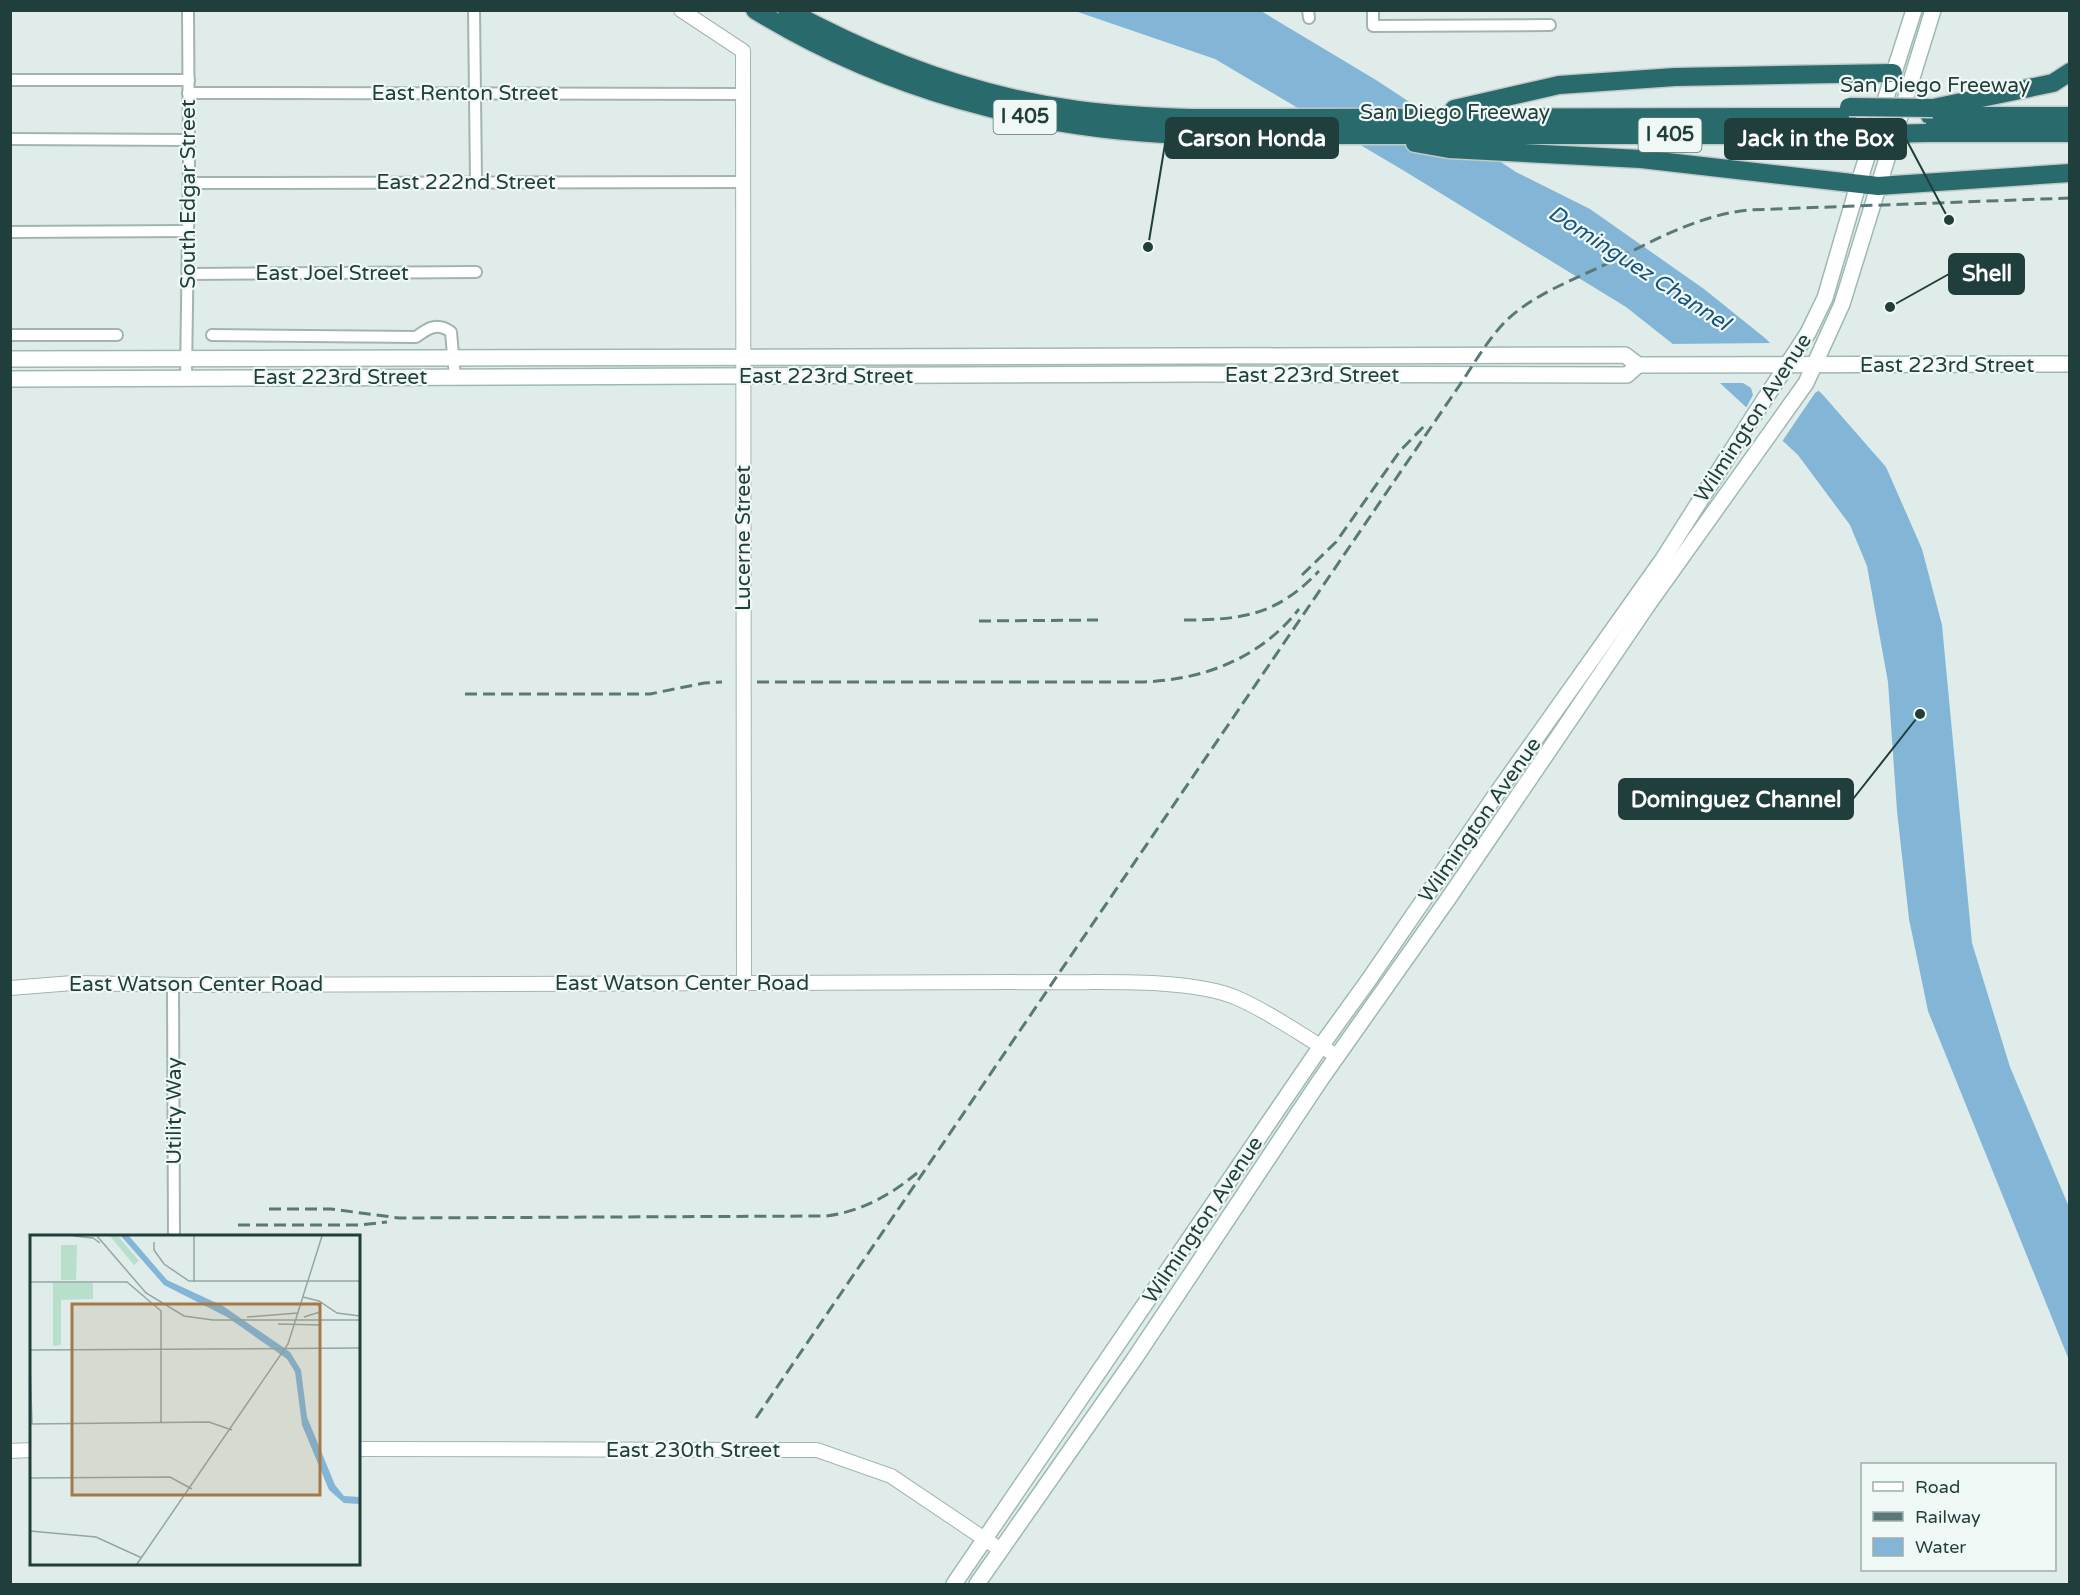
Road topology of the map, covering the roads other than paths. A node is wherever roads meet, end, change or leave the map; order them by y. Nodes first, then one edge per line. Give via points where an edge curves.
1 (188, 10) edge
2 (474, 10) edge
3 (681, 10) edge
4 (754, 10) edge
5 (772, 10) edge
6 (787, 10) edge
7 (808, 10) edge
8 (1373, 10) edge
9 (1914, 10) edge
10 (1933, 10) edge
11 (1550, 25) dead end
12 (2070, 72) edge
13 (1893, 73) junction
14 (10, 80) edge
15 (189, 80) junction
16 (188, 93) junction
17 (475, 93) junction
18 (742, 94) junction
19 (2070, 107) edge
20 (1454, 109) junction
21 (2070, 116) edge
22 (1285, 117) junction
23 (1930, 120) junction
24 (1845, 121) junction
25 (2070, 123) edge
26 (2070, 133) edge
27 (1363, 134) junction
28 (10, 139) edge
29 (189, 140) junction
30 (2070, 173) edge
31 (476, 181) junction
32 (742, 182) junction
33 (189, 183) junction
34 (1858, 185) junction
35 (1878, 186) junction
36 (188, 231) junction
37 (10, 232) edge
38 (1840, 247) junction
39 (1857, 255) junction
40 (476, 272) dead end
41 (188, 273) junction
42 (10, 335) edge
43 (117, 335) dead end
44 (212, 335) dead end
45 (743, 356) junction
46 (186, 357) junction
47 (454, 357) junction
48 (10, 359) edge
49 (1819, 364) junction
50 (2070, 364) edge
51 (1638, 365) junction
52 (1787, 366) junction
53 (455, 376) junction
54 (743, 376) junction
55 (186, 377) junction
56 (10, 379) edge
57 (1538, 736) junction
58 (1552, 745) junction
59 (744, 983) junction
60 (173, 985) junction
61 (10, 988) edge
62 (1321, 1047) junction
63 (1337, 1056) junction
64 (174, 1235) edge
65 (360, 1449) edge
66 (10, 1450) edge
67 (30, 1450) edge
68 (984, 1540) junction
69 (1001, 1550) junction
70 (954, 1584) edge
71 (977, 1584) edge

1 - 15 street, South Edgar Street
2 - 17 street
3 - 18 street, Lucerne Street via 743,51
4 - 27 highway, San Diego Freeway / I 405 via 811,42 900,81 1012,114 1146,133
5 - 22 highway via 904,72 997,101 1165,124
6 - 22 highway via 856,45 986,92 1076,110 1166,117
7 - 22 highway, San Diego Freeway / I 405 via 902,54 1018,89 1111,104
8 - 11 street via 1373,26
9 - 13 main road, Wilmington Avenue
10 - 35 main road, Wilmington Avenue
12 - 23 highway via 2053,83
13 - 20 highway via 1675,77 1559,85
13 - 34 main road, Wilmington Avenue
14 - 15 street
15 - 16 street, South Edgar Street
16 - 17 street, East Renton Street
16 - 29 street, South Edgar Street
17 - 18 street, East Renton Street
17 - 31 street
18 - 32 street, Lucerne Street
19 - 23 highway, San Diego Freeway / I 405
20 - 22 highway, San Diego Freeway / I 405
20 - 24 highway, San Diego Freeway / I 405
21 - 23 highway
22 - 24 highway
23 - 24 highway, San Diego Freeway / I 405, bridge
23 - 24 highway, San Diego Freeway / I 405, bridge
23 - 25 highway
23 - 26 highway, San Diego Freeway / I 405
24 - 27 highway, San Diego Freeway / I 405 via 1499,135
27 - 34 highway via 1449,149 1688,163
28 - 29 street
29 - 33 street, South Edgar Street
30 - 35 highway
31 - 32 street, East 222nd Street
31 - 33 street, East 222nd Street
32 - 45 street, Lucerne Street
33 - 36 street, South Edgar Street
34 - 35 highway
34 - 38 main road, Wilmington Avenue
35 - 39 main road, Wilmington Avenue
36 - 37 street
36 - 41 street, South Edgar Street
38 - 39 main road
38 - 52 main road, Wilmington Avenue via 1825,298
39 - 49 main road, Wilmington Avenue
40 - 41 street, East Joel Street
41 - 46 street, South Edgar Street
42 - 43 street
44 - 47 street via 416,337 436,326 451,332
45 - 47 main road, East 223rd Street
45 - 51 main road, East 223rd Street via 1625,355
45 - 54 street, Lucerne Street
46 - 47 main road, East 223rd Street
46 - 48 main road, East 223rd Street
46 - 55 street, South Edgar Street
47 - 53 street
49 - 50 main road, East 223rd Street
49 - 52 main road, East 223rd Street
49 - 58 main road, Wilmington Avenue
51 - 52 main road, East 223rd Street
51 - 54 main road, East 223rd Street via 1627,375
52 - 57 main road, Wilmington Avenue via 1663,560
53 - 54 main road, East 223rd Street
53 - 55 main road, East 223rd Street
54 - 59 street, Lucerne Street
55 - 56 main road, East 223rd Street
57 - 58 main road
57 - 62 main road, Wilmington Avenue
58 - 63 main road, Wilmington Avenue
59 - 60 street, East Watson Center Road
59 - 62 street, East Watson Center Road via 1053,982 1197,988 1235,997
60 - 61 street, East Watson Center Road via 73,983
60 - 64 street, Utility Way
62 - 63 street, East Watson Center Road
62 - 68 main road, Wilmington Avenue
63 - 69 main road, Wilmington Avenue
65 - 68 street, East 230th Street via 817,1450 891,1476
66 - 67 street
68 - 69 street, East 230th Street
68 - 70 main road, Wilmington Avenue
69 - 71 main road, Wilmington Avenue

